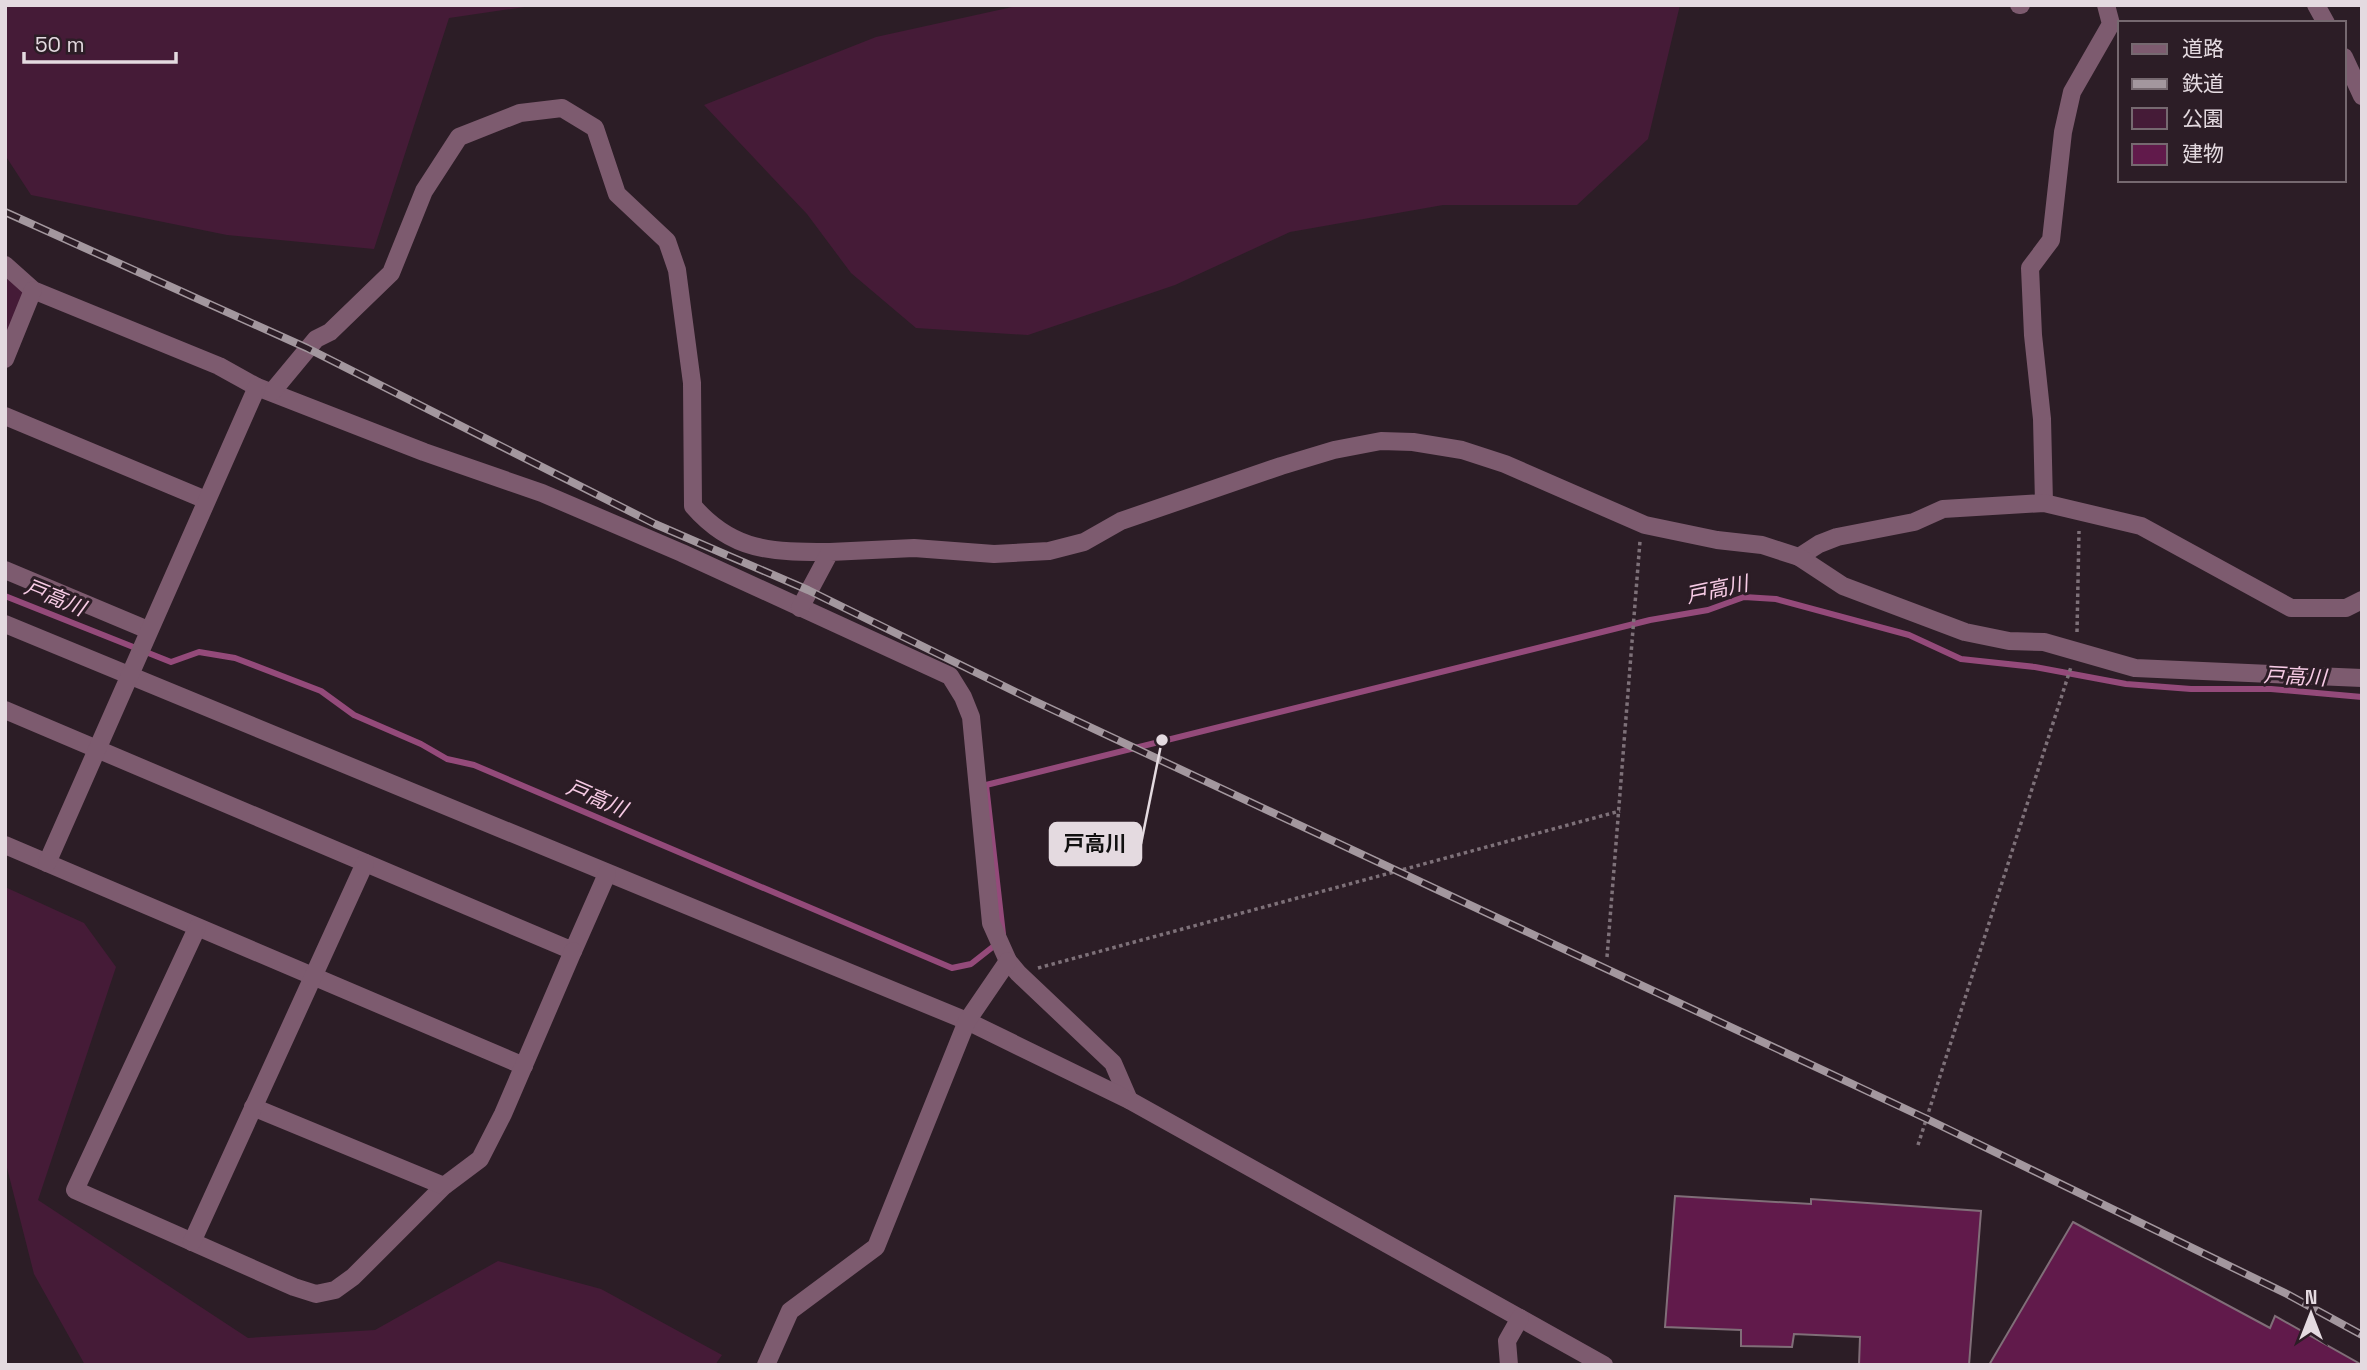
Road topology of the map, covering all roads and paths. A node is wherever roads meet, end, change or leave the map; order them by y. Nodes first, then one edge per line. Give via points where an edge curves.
1 (2106, 5) edge
2 (2316, 5) edge
3 (2325, 21) edge
4 (2346, 61) edge
5 (2362, 96) edge
6 (5, 265) edge
7 (33, 290) junction
8 (5, 359) edge
9 (264, 389) junction
10 (5, 416) edge
11 (206, 500) junction
12 (2044, 503) junction
13 (2080, 512) junction
14 (1645, 525) junction
15 (830, 552) junction
16 (1798, 557) junction
17 (5, 570) edge
18 (2362, 600) edge
19 (800, 608) junction
20 (5, 624) edge
21 (148, 631) junction
22 (2076, 652) junction
23 (128, 674) junction
24 (2362, 678) edge
25 (5, 710) edge
26 (99, 748) junction
27 (1620, 811) junction
28 (5, 845) edge
29 (47, 863) junction
30 (365, 863) junction
31 (607, 874) junction
32 (197, 928) junction
33 (573, 951) junction
34 (1607, 957) dead end
35 (1013, 967) junction
36 (313, 978) junction
37 (967, 1021) junction
38 (524, 1066) junction
39 (1129, 1101) junction
40 (253, 1107) junction
41 (1918, 1145) dead end
42 (444, 1186) junction
43 (192, 1242) junction
44 (1520, 1318) junction
45 (766, 1365) edge
46 (1509, 1365) edge
47 (1604, 1365) edge

1 - 12 street via 2111,24 2071,92 2051,240 2030,268
2 - 3 street
4 - 5 street
6 - 7 street
7 - 8 street
7 - 9 street
9 - 11 street
9 - 15 street via 391,273 424,191 459,137 520,113 562,108 595,128 617,194 667,241 677,270 692,383 693,506 712,528 750,546 781,552
9 - 19 street via 542,493
10 - 11 street
11 - 21 street
12 - 13 street
12 - 16 street via 1943,509 1914,522 1838,537
13 - 18 street via 2141,526 2291,608 2346,608
13 - 22 path
14 - 15 street via 1462,450 1381,441 1281,466 1121,521 1084,542 1049,551 994,554 914,548
14 - 16 street via 1762,545
14 - 27 path via 1638,547
15 - 19 street
16 - 22 street via 1843,586 1929,621
17 - 21 street
19 - 35 street via 950,676 963,697 971,717 991,923
20 - 23 street
21 - 23 street
22 - 24 street via 2134,668
22 - 41 path
23 - 26 street
23 - 31 street
25 - 26 street
26 - 29 street
26 - 30 street
27 - 34 path
27 - 35 path
28 - 29 street
29 - 32 street
30 - 33 street
30 - 36 street
31 - 33 street
31 - 37 street
32 - 36 street
32 - 43 street via 75,1190
33 - 38 street
35 - 37 street
35 - 39 street via 1113,1063
36 - 38 street
36 - 40 street
37 - 39 street
37 - 45 street via 876,1247 790,1311
38 - 42 street via 480,1159
39 - 44 street
40 - 42 street
40 - 43 street
42 - 43 street via 335,1290 316,1294 293,1287
44 - 46 street via 1507,1341
44 - 47 street

